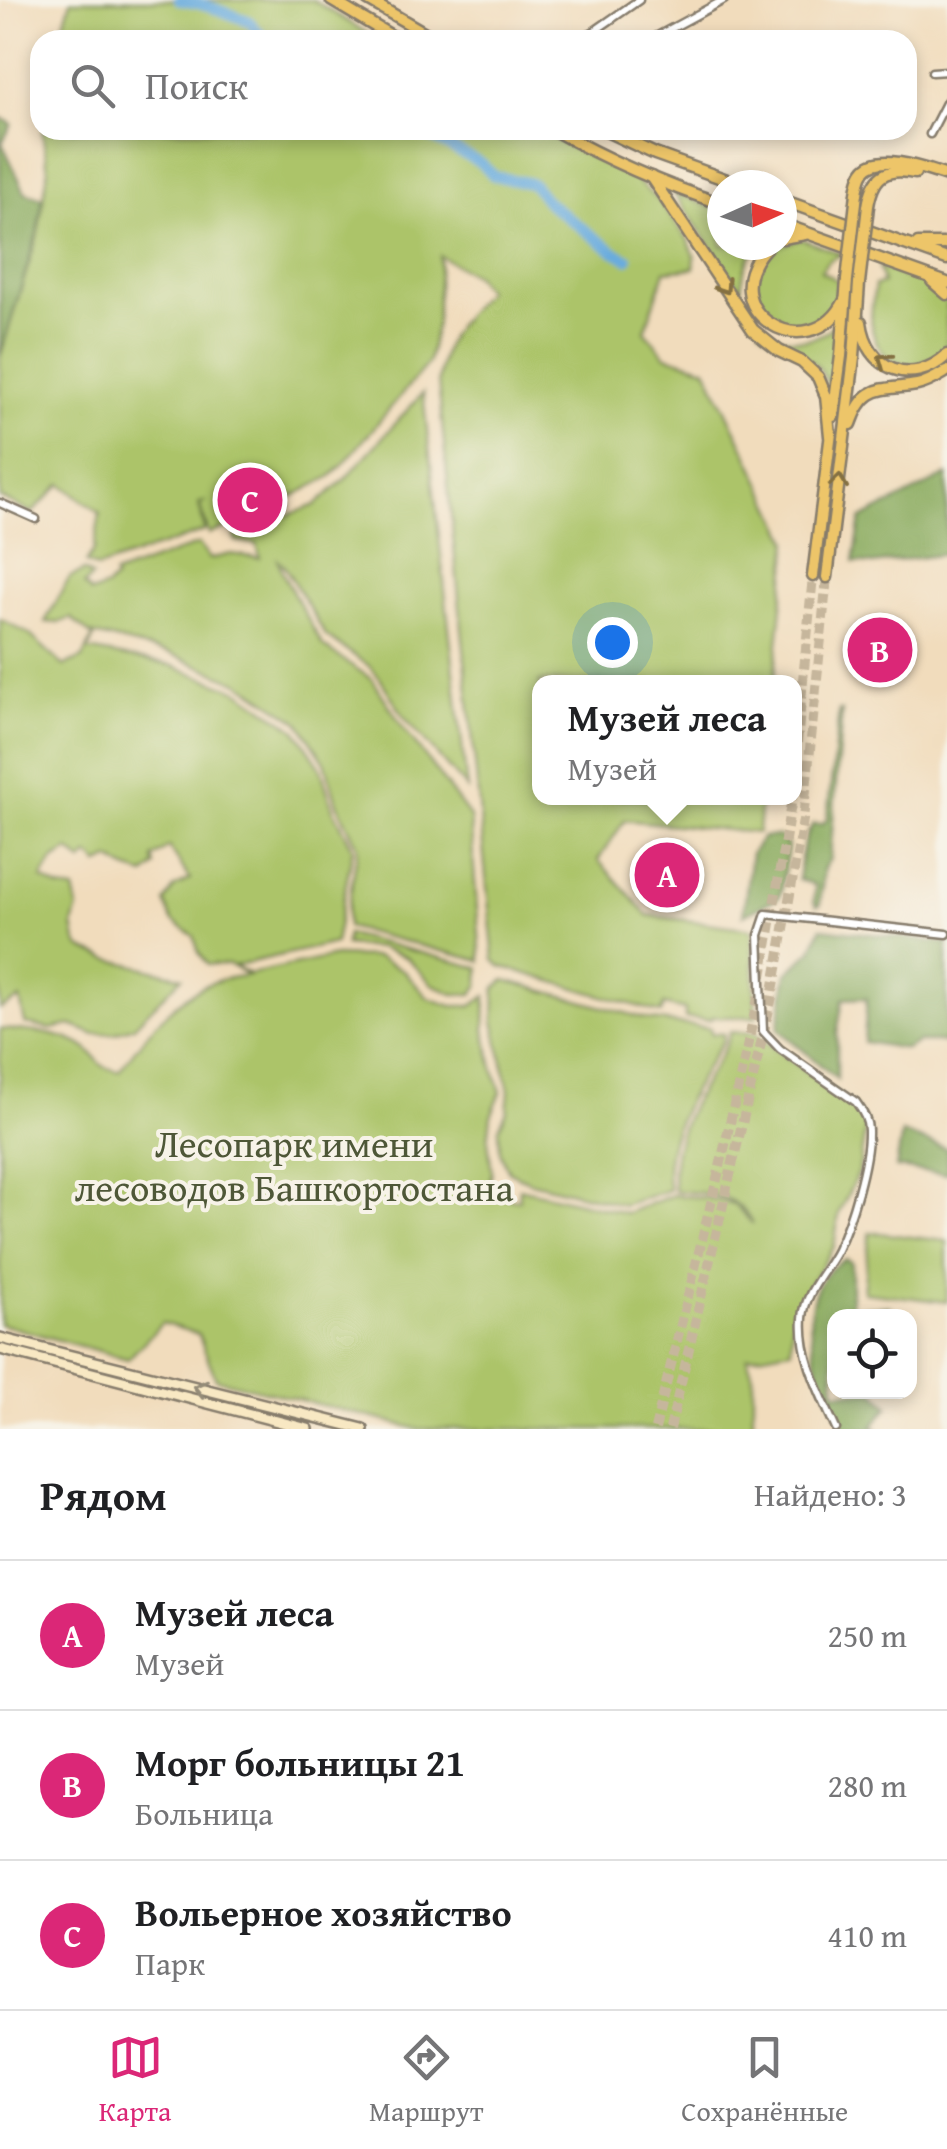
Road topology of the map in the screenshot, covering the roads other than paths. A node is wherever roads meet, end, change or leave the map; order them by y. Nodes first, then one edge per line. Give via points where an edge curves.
1 (331, 0) edge
2 (368, 0) edge
3 (639, 0) edge
4 (724, 0) edge
5 (381, 30) edge
6 (420, 30) edge
7 (596, 30) edge
8 (668, 30) edge
9 (947, 71) edge
10 (932, 72) dead end
11 (947, 101) edge
12 (930, 134) dead end
13 (571, 140) edge
14 (625, 140) edge
15 (707, 173) edge
16 (651, 177) junction
17 (947, 179) edge
18 (707, 198) edge
19 (797, 205) edge
20 (797, 229) edge
21 (797, 234) edge
22 (814, 234) junction
23 (904, 243) junction
24 (947, 244) edge
25 (947, 259) edge
26 (754, 260) edge
27 (923, 274) junction
28 (853, 282) junction
29 (947, 282) edge
30 (947, 294) edge
31 (858, 297) junction
32 (845, 299) junction
33 (947, 355) edge
34 (947, 371) edge
35 (830, 436) junction
36 (844, 438) junction
37 (0, 503) edge
38 (36, 519) dead end
39 (813, 576) tunnel mouth
40 (827, 578) tunnel mouth
41 (947, 934) edge
42 (0, 1338) edge
43 (0, 1350) edge
44 (308, 1429) edge
45 (363, 1429) edge
46 (836, 1429) edge

1 - 5 main road
2 - 6 main road
3 - 7 street
4 - 8 street
9 - 10 street
11 - 12 street
13 - 16 main road
14 - 15 main road
16 - 18 main road
16 -> 35 main road via 753,330 818,378
17 - 28 main road, bridge via 889,162 866,168
19 - 23 main road
20 - 22 main road
21 - 22 main road
22 - 27 main road
23 - 24 main road
23 - 25 main road
26 - 32 main road via 748,288 756,311 772,325 795,332 817,328
27 - 29 main road
27 - 30 main road
28 - 31 main road
28 - 32 main road
33 -> 31 main road via 917,372 889,367 868,347
31 - 36 main road
32 - 35 main road
34 - 36 main road via 866,396
35 - 39 main road
40 -> 36 main road
37 - 38 street
41 - 46 street via 766,914 759,935 763,1032 856,1102 869,1126 850,1215 803,1318 807,1361
45 -> 42 main road
43 - 44 main road

